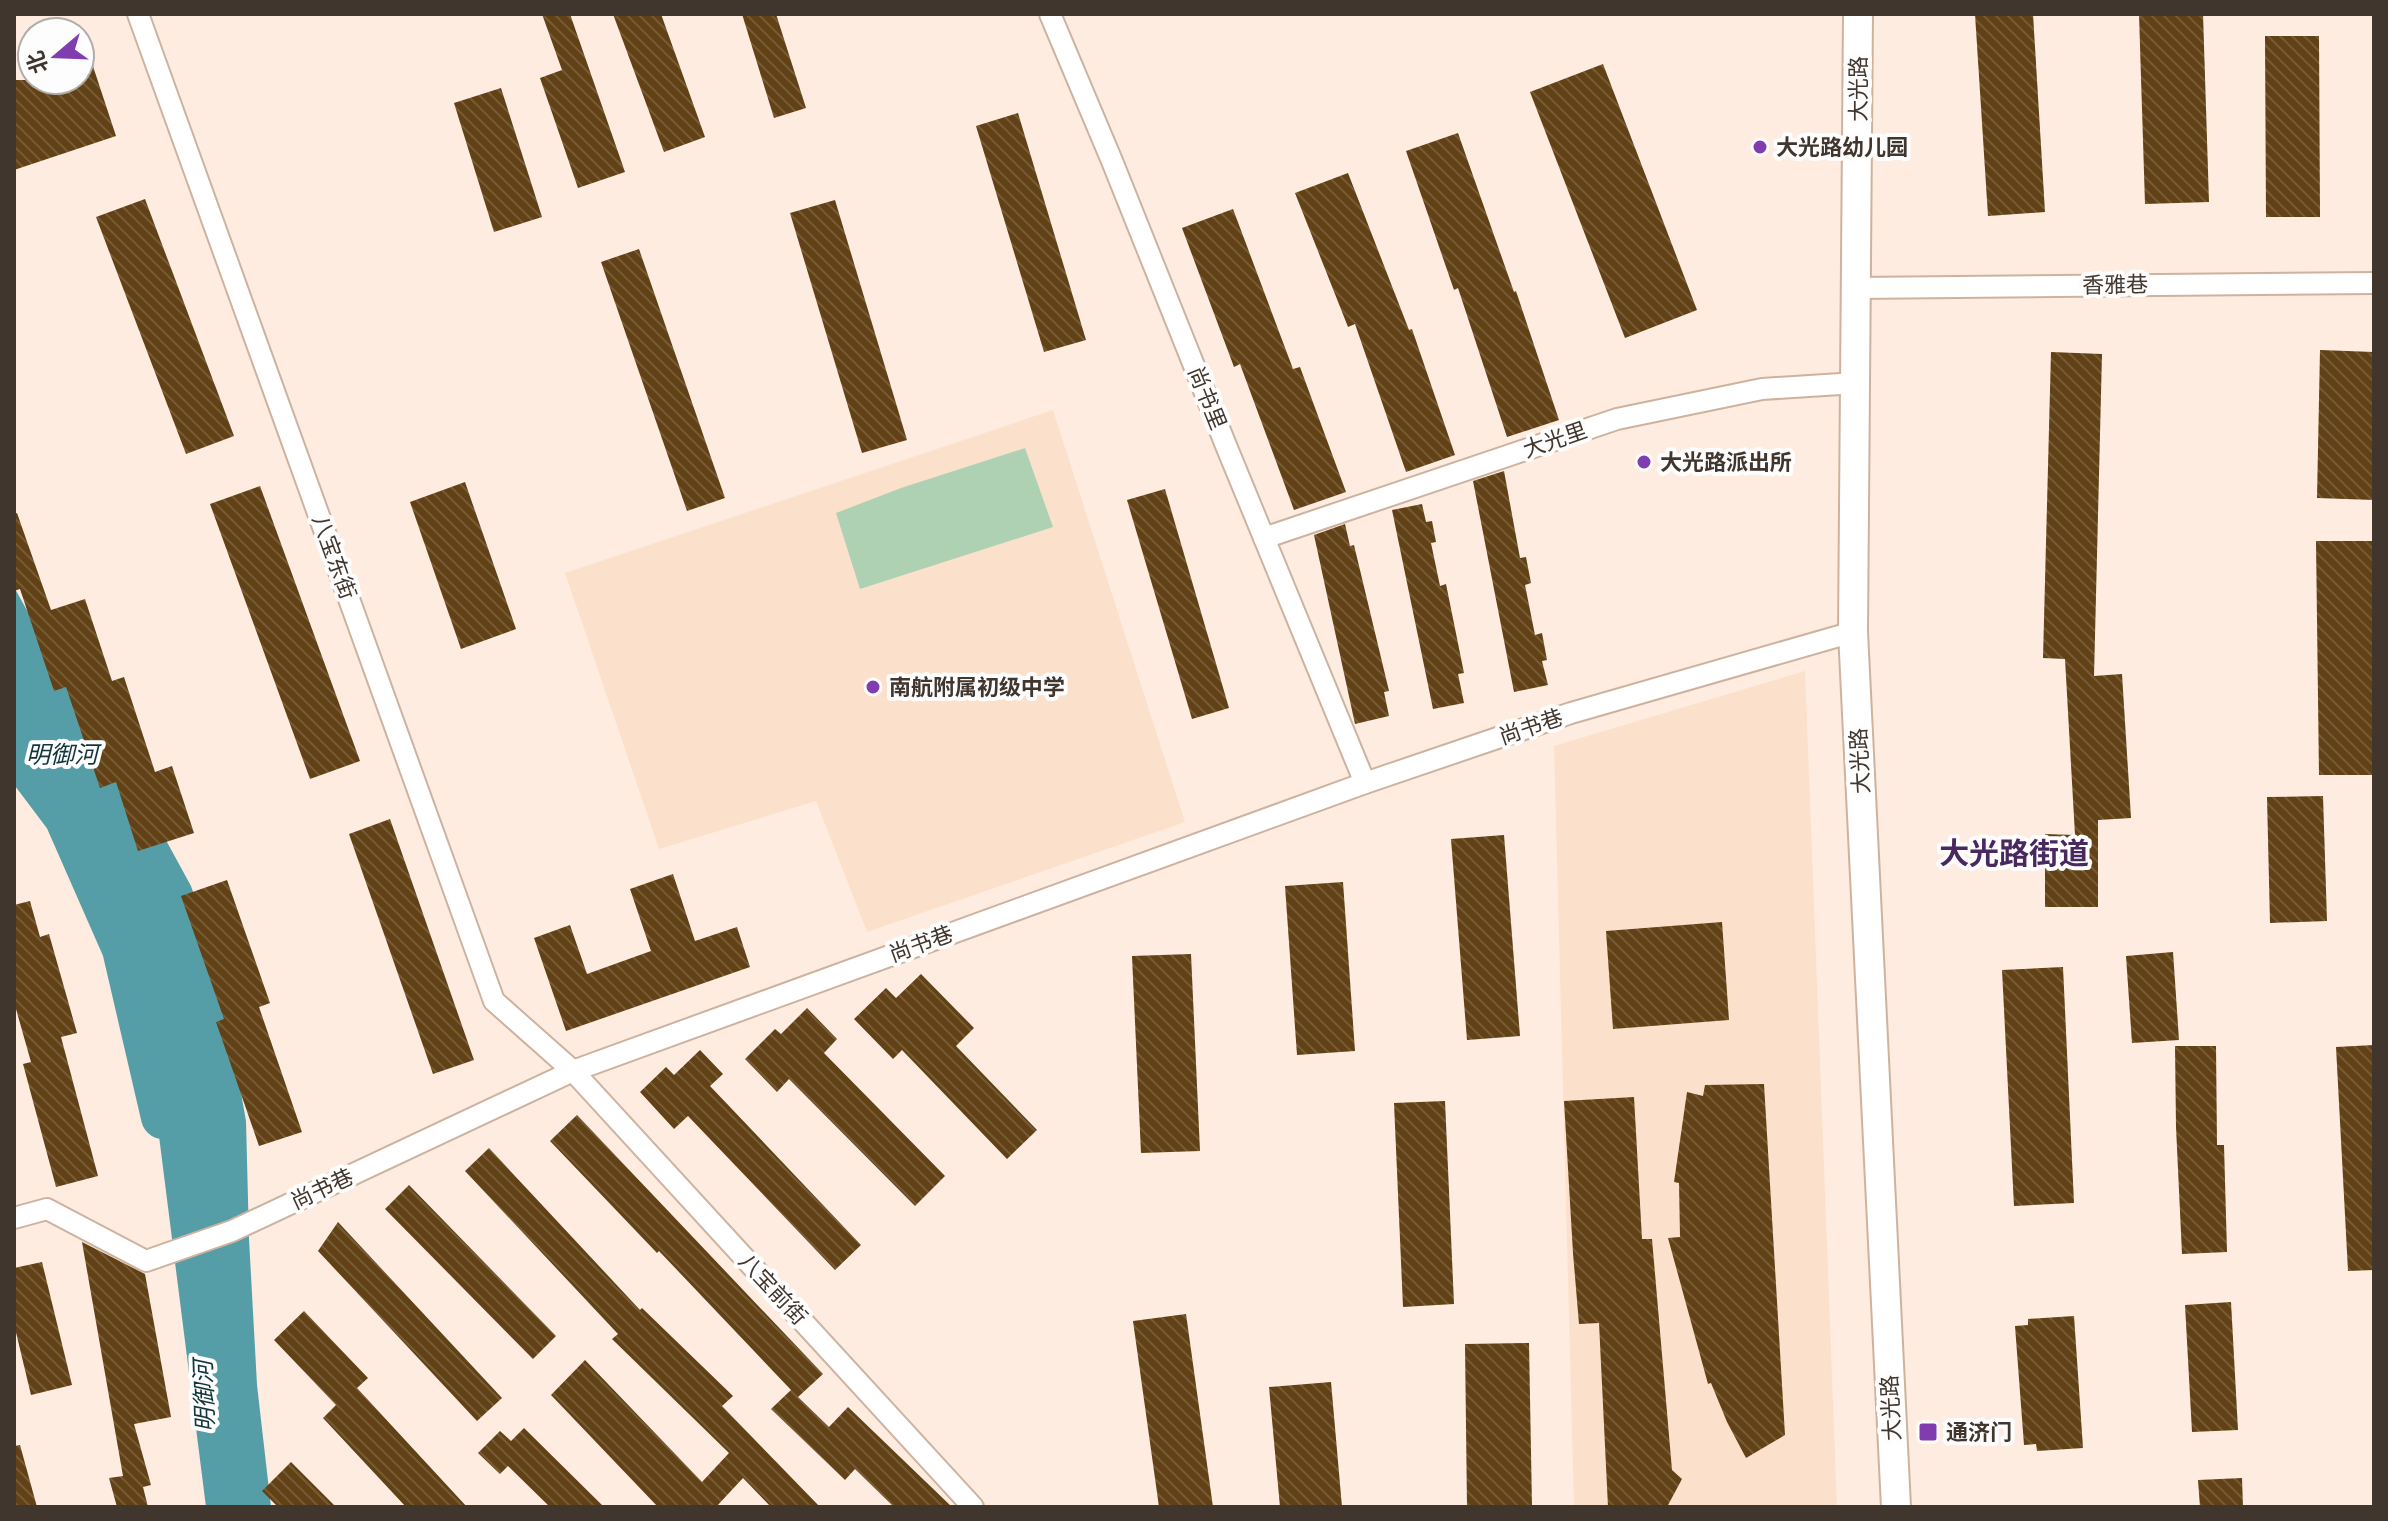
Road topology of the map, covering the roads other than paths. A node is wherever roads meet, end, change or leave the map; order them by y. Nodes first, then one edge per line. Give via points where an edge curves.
1 (138, 14) edge
2 (1050, 14) edge
3 (1858, 14) edge
4 (2374, 283) edge
5 (1856, 288) junction
6 (1856, 383) junction
7 (1264, 538) junction
8 (1853, 632) junction
9 (1365, 783) junction
10 (573, 1071) junction
11 (14, 1218) edge
12 (973, 1507) edge
13 (1896, 1507) edge

1 - 10 street, 八宝东街 via 494,1001
2 - 7 street, 尚书里
3 - 5 street, 大光路
4 - 5 street, 香雅巷
5 - 6 street, 大光路
6 - 7 street, 大光里 via 1762,389 1617,419
6 - 8 street, 大光路
7 - 9 street, 尚书里
8 - 9 street, 尚书巷 via 1571,713
8 - 13 street, 大光路
9 - 10 street, 尚书巷
10 - 11 street, 尚书巷 via 232,1231 146,1261 47,1209
10 - 12 street, 八宝前街

